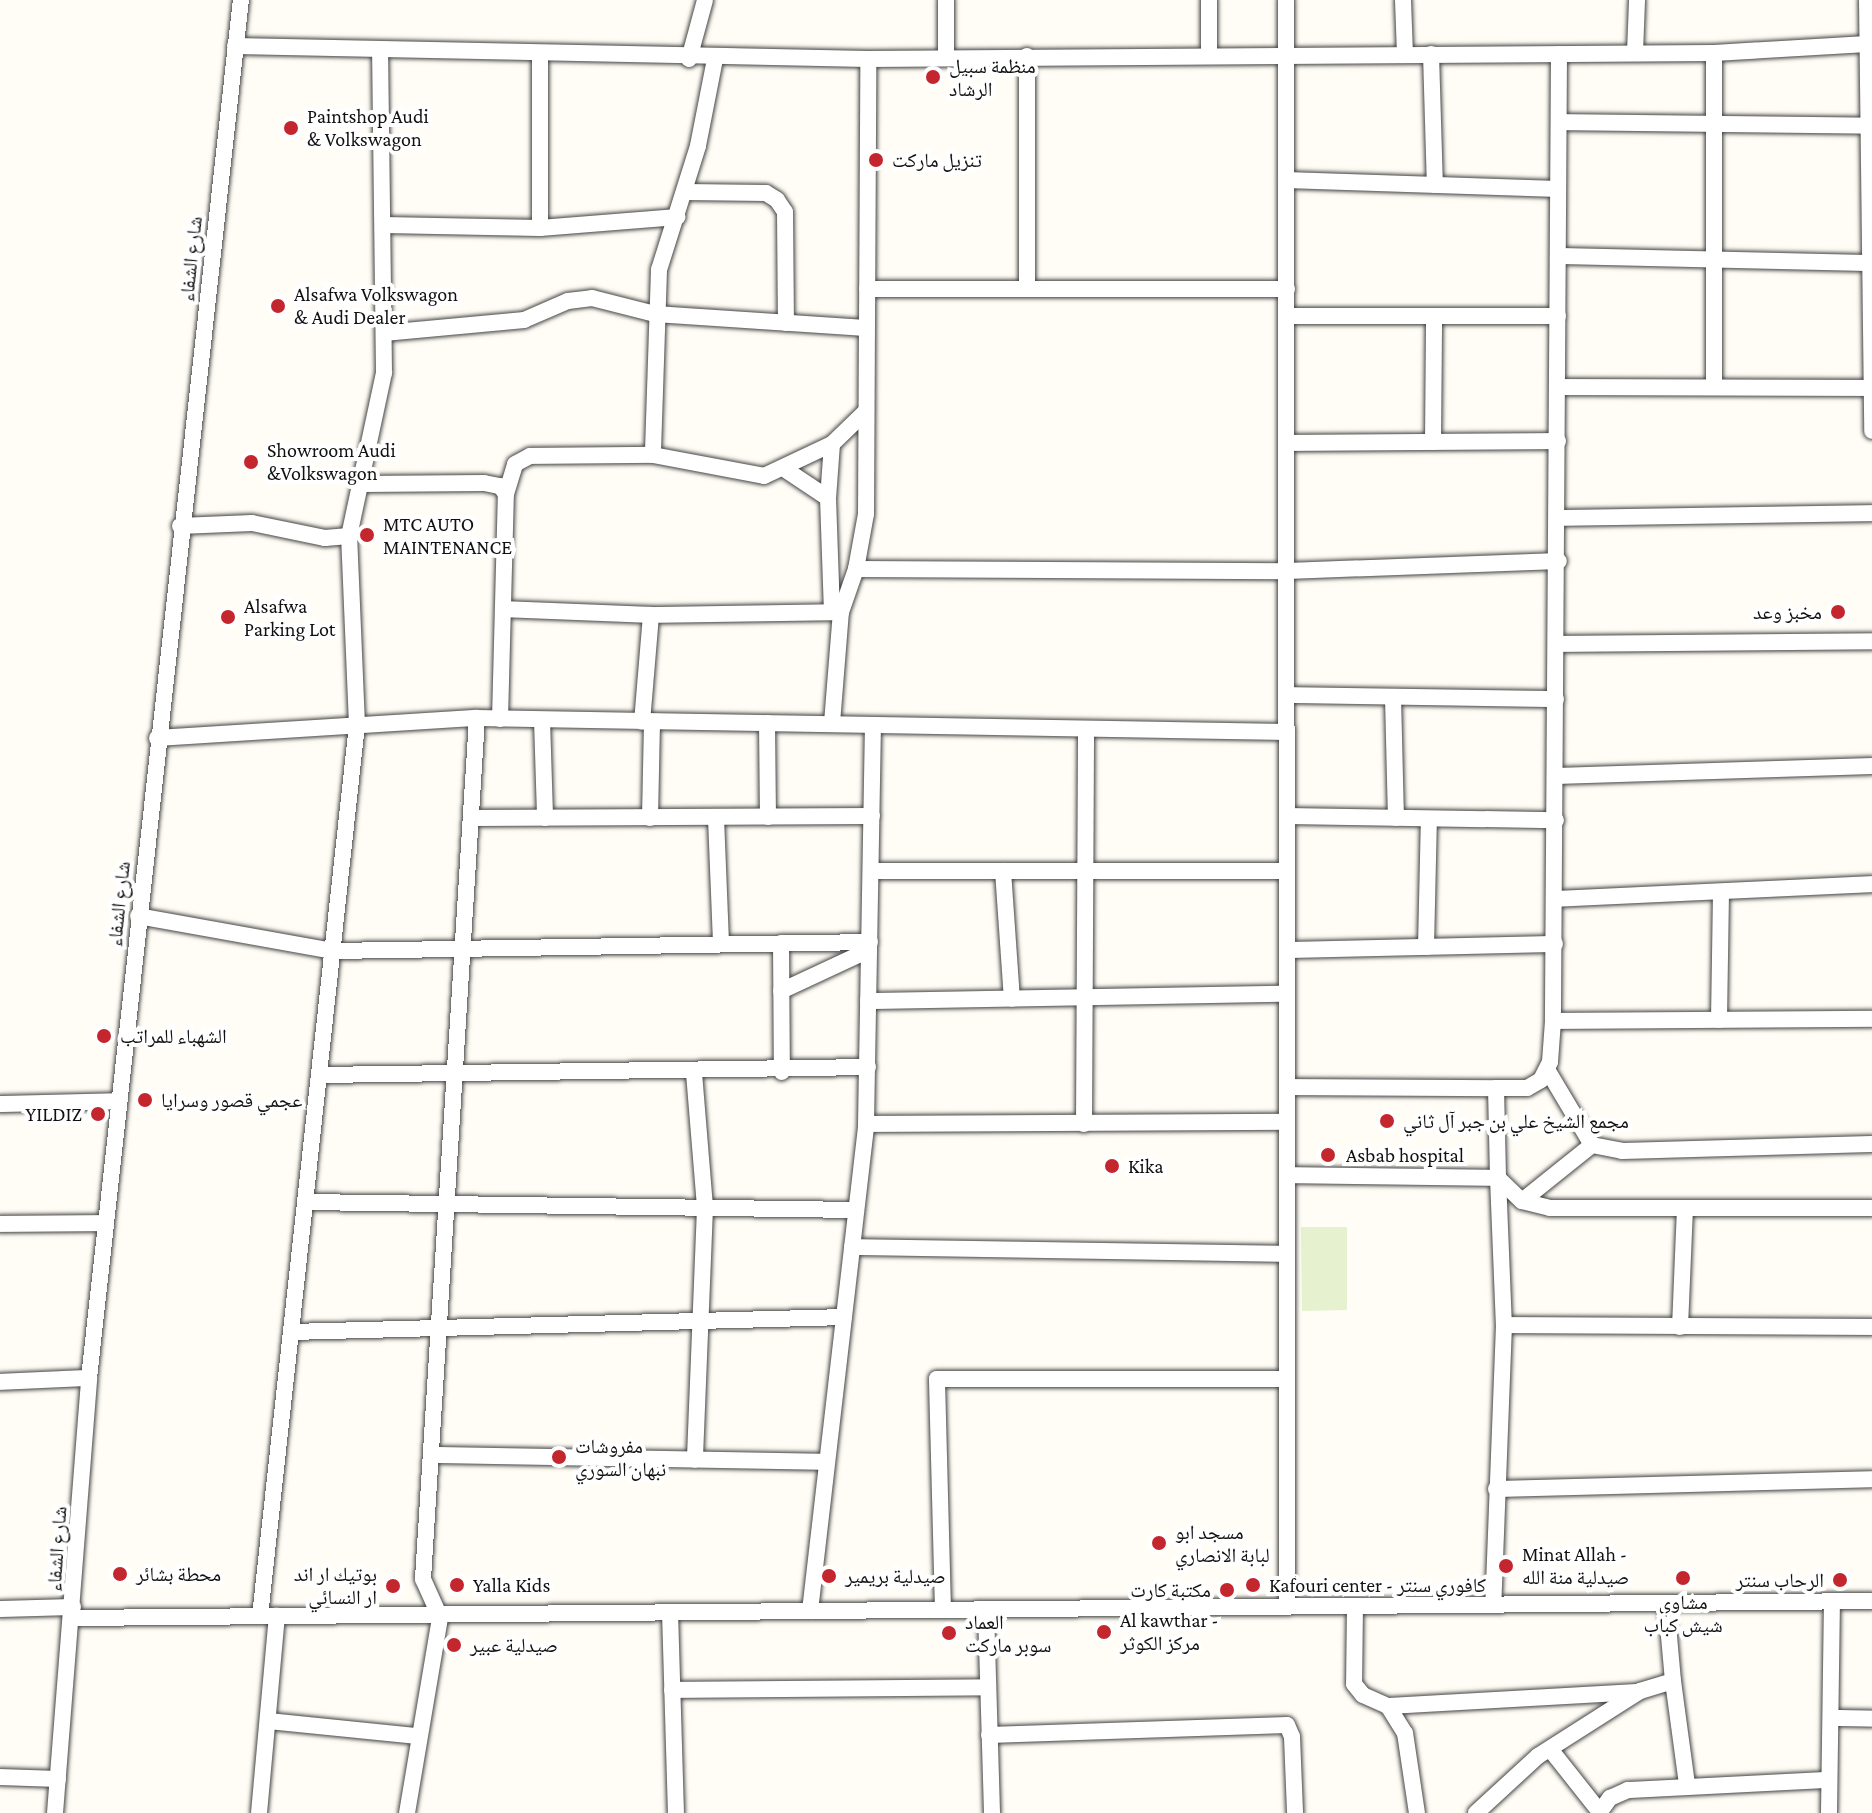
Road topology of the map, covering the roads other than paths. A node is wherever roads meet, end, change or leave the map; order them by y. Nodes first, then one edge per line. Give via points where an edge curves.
1 (241, 0) edge
2 (705, 0) edge
3 (946, 0) edge
4 (1209, 0) edge
5 (1286, 0) edge
6 (1403, 0) edge
7 (1637, 0) edge
8 (1867, 0) edge
9 (1869, 33) edge
10 (235, 46) junction
11 (380, 50) junction
12 (1635, 53) junction
13 (1714, 53) junction
14 (1209, 54) junction
15 (1431, 54) junction
16 (1559, 54) junction
17 (540, 55) junction
18 (1286, 55) junction
19 (1405, 55) junction
20 (946, 56) junction
21 (1027, 56) junction
22 (689, 59) junction
23 (715, 59) junction
24 (868, 59) junction
25 (1559, 122) junction
26 (1714, 124) junction
27 (1868, 126) junction
28 (1286, 180) junction
29 (1435, 185) junction
30 (1870, 185) edge
31 (1558, 189) junction
32 (685, 192) junction
33 (678, 217) junction
34 (384, 225) junction
35 (540, 228) junction
36 (1558, 256) junction
37 (1714, 260) junction
38 (1870, 263) junction
39 (867, 289) junction
40 (1027, 289) junction
41 (1287, 289) junction
42 (655, 314) junction
43 (1287, 316) junction
44 (1434, 316) junction
45 (1558, 316) junction
46 (786, 323) junction
47 (866, 328) junction
48 (384, 333) junction
49 (1558, 387) junction
50 (1714, 387) junction
51 (1872, 388) edge
52 (864, 413) junction
53 (1872, 431) edge
54 (1558, 441) junction
55 (1433, 442) junction
56 (1287, 443) junction
57 (832, 444) junction
58 (653, 455) junction
59 (786, 470) junction
60 (363, 484) junction
61 (506, 494) junction
62 (828, 498) junction
63 (1872, 513) edge
64 (1557, 518) junction
65 (180, 526) junction
66 (349, 536) junction
67 (1559, 561) junction
68 (856, 569) junction
69 (1287, 571) junction
70 (503, 609) junction
71 (837, 612) junction
72 (651, 615) junction
73 (1872, 641) edge
74 (1557, 644) junction
75 (1287, 695) junction
76 (1393, 697) junction
77 (1556, 699) junction
78 (477, 718) junction
79 (500, 719) junction
80 (542, 720) junction
81 (647, 722) junction
82 (767, 723) junction
83 (832, 723) junction
84 (357, 725) junction
85 (873, 729) junction
86 (1086, 731) junction
87 (1287, 732) junction
88 (157, 738) junction
89 (1872, 766) edge
90 (1556, 776) junction
91 (872, 816) junction
92 (1287, 816) junction
93 (768, 817) junction
94 (473, 818) junction
95 (545, 818) junction
96 (650, 818) junction
97 (716, 818) junction
98 (1396, 818) junction
99 (1429, 819) junction
100 (1556, 820) junction
101 (871, 871) junction
102 (1003, 871) junction
103 (1086, 871) junction
104 (1287, 871) junction
105 (1872, 884) edge
106 (1721, 892) junction
107 (1554, 899) junction
108 (138, 916) junction
109 (781, 943) junction
110 (721, 944) junction
111 (1555, 944) junction
112 (870, 946) junction
113 (1426, 947) junction
114 (464, 948) junction
115 (1287, 950) junction
116 (333, 951) junction
117 (781, 991) junction
118 (1287, 994) junction
119 (1085, 997) junction
120 (1012, 999) junction
121 (868, 1001) junction
122 (1872, 1019) edge
123 (1719, 1020) junction
124 (1553, 1021) junction
125 (868, 1067) junction
126 (1548, 1071) junction
127 (782, 1072) junction
128 (694, 1073) junction
129 (319, 1075) junction
130 (457, 1075) junction
131 (1287, 1087) junction
132 (1496, 1088) junction
133 (119, 1101) junction
134 (0, 1104) edge
135 (1287, 1122) junction
136 (866, 1124) junction
137 (1084, 1124) junction
138 (1872, 1144) edge
139 (1592, 1145) junction
140 (1287, 1175) junction
141 (1498, 1178) junction
142 (1522, 1201) junction
143 (305, 1202) junction
144 (449, 1204) junction
145 (705, 1208) junction
146 (1872, 1208) edge
147 (856, 1210) junction
148 (1685, 1210) junction
149 (106, 1223) junction
150 (0, 1224) edge
151 (852, 1247) junction
152 (1287, 1254) junction
153 (844, 1317) junction
154 (700, 1321) junction
155 (1504, 1325) junction
156 (1680, 1327) junction
157 (1872, 1327) edge
158 (441, 1329) junction
159 (291, 1332) junction
160 (89, 1378) junction
161 (1287, 1379) junction
162 (0, 1382) edge
163 (432, 1455) junction
164 (695, 1460) junction
165 (827, 1462) junction
166 (1872, 1479) edge
167 (1496, 1489) junction
168 (1832, 1601) junction
169 (1872, 1601) edge
170 (1666, 1603) junction
171 (1493, 1605) junction
172 (1355, 1606) junction
173 (1287, 1607) junction
174 (0, 1609) edge
175 (943, 1610) junction
176 (986, 1610) junction
177 (810, 1611) junction
178 (670, 1612) junction
179 (72, 1613) junction
180 (269, 1616) junction
181 (440, 1617) junction
182 (1673, 1681) junction
183 (988, 1687) junction
184 (672, 1690) junction
185 (1640, 1691) junction
186 (1388, 1706) junction
187 (1833, 1718) junction
188 (1872, 1719) edge
189 (269, 1721) junction
190 (989, 1735) junction
191 (417, 1736) junction
192 (1550, 1749) junction
193 (0, 1777) edge
194 (58, 1779) junction
195 (1827, 1780) junction
196 (1687, 1784) junction
197 (1599, 1812) edge
198 (55, 1813) edge
199 (259, 1813) edge
200 (407, 1813) edge
201 (676, 1813) edge
202 (992, 1813) edge
203 (1295, 1813) edge
204 (1417, 1813) edge
205 (1476, 1813) edge
206 (1829, 1813) edge

1 - 10 street, شارع الشفاء
2 - 22 street
3 - 20 street
4 - 14 street
5 - 18 street
6 - 19 street
7 - 12 street
8 - 9 street
9 - 13 street
9 - 27 street
10 - 11 street
10 - 65 street, شارع الشفاء
11 - 17 street
11 - 34 street
12 - 13 street
12 - 16 street
13 - 26 street
14 - 18 street
14 - 21 street
15 - 16 street
15 - 19 street
15 - 29 street
16 - 25 street
17 - 22 street
17 - 35 street
18 - 19 street
18 - 28 street
20 - 21 street
20 - 24 street
21 - 40 street
22 - 23 street
23 - 24 street
23 - 32 street
24 - 39 street
25 - 26 street
25 - 31 street
26 - 27 street
26 - 37 street
27 - 30 street
28 - 29 street
28 - 41 street
29 - 31 street
30 - 38 street
31 - 36 street
32 - 33 street
32 - 46 street via 766,193 777,200 785,212
33 - 35 street
33 - 42 street via 659,270
34 - 35 street
34 - 48 street
36 - 37 street
36 - 45 street
37 - 38 street
37 - 50 street
38 - 51 street
39 - 40 street
39 - 47 street
40 - 41 street
41 - 43 street
42 - 46 street
42 - 48 street via 592,298 568,301 524,320
42 - 58 street
43 - 44 street
43 - 56 street
44 - 45 street
44 - 55 street
45 - 49 street
46 - 47 street
47 - 52 street
48 - 60 street via 384,373
49 - 50 street
49 - 54 street
50 - 51 street
51 - 53 street
52 - 57 street
52 - 68 street via 866,514
54 - 55 street
54 - 64 street
55 - 56 street
56 - 69 street
57 - 59 street
57 - 62 street
58 - 59 street via 745,476
58 - 61 street via 530,456 515,464
59 - 62 street
60 - 61 street via 484,483 500,486
60 - 66 street
61 - 70 street
62 - 71 street
63 - 64 street
64 - 67 street
65 - 66 street via 252,523 325,538
65 - 88 street, شارع الشفاء
66 - 84 street
67 - 69 street
67 - 74 street
68 - 69 street
68 - 71 street
69 - 75 street
70 - 72 street
70 - 79 street
71 - 72 street
71 - 83 street
72 - 81 street
73 - 74 street
74 - 77 street
75 - 76 street
75 - 87 street
76 - 77 street
76 - 98 street
77 - 90 street
78 - 79 street
78 - 84 street
78 - 94 street
79 - 80 street
80 - 81 street
80 - 95 street
81 - 82 street
81 - 96 street
82 - 83 street
82 - 93 street
83 - 85 street
84 - 88 street
84 - 116 street
85 - 86 street
85 - 91 street
86 - 87 street
86 - 103 street
87 - 92 street
88 - 108 street, شارع الشفاء
89 - 90 street
90 - 100 street
91 - 93 street
91 - 101 street
92 - 98 street
92 - 104 street
93 - 97 street
94 - 95 street
94 - 114 street
95 - 96 street
96 - 97 street
97 - 110 street
98 - 99 street
99 - 100 street
99 - 113 street
100 - 107 street
101 - 102 street
101 - 112 street
102 - 103 street
102 - 120 street
103 - 104 street
103 - 119 street
104 - 115 street
105 - 106 street
106 - 107 street
106 - 123 street
107 - 111 street
108 - 116 street
108 - 133 street, شارع الشفاء
109 - 110 street
109 - 112 street
109 - 117 street
110 - 114 street
111 - 113 street
111 - 124 street
112 - 117 street
112 - 121 street
113 - 115 street
114 - 116 street
114 - 130 street
115 - 118 street
116 - 129 street
117 - 127 street
118 - 119 street
118 - 131 street
119 - 120 street
119 - 137 street
120 - 121 street
121 - 125 street
122 - 123 street
123 - 124 street
124 - 126 street
125 - 127 street
125 - 136 street
126 - 132 street via 1527,1088
126 - 139 street
127 - 128 street
128 - 130 street
128 - 145 street
129 - 130 street
129 - 143 street
130 - 144 street
131 - 132 street
131 - 135 street
132 - 141 street
133 - 134 street
133 - 149 street, شارع الشفاء
135 - 137 street
135 - 140 street
136 - 137 street
136 - 147 street
138 - 139 street via 1622,1151
139 - 142 street
140 - 141 street
140 - 152 street
141 - 142 street
141 - 155 street
142 - 148 street via 1550,1208
143 - 144 street
143 - 159 street
144 - 145 street
144 - 158 street
145 - 147 street
145 - 154 street
146 - 148 street
147 - 151 street
148 - 156 street
149 - 150 street
149 - 160 street, شارع الشفاء
151 - 152 street
151 - 153 street
152 - 161 street
153 - 154 street
153 - 165 street
154 - 158 street
154 - 164 street
155 - 156 street
155 - 167 street
156 - 157 street
158 - 159 street
158 - 163 street
159 - 180 street
160 - 162 street
160 - 179 street, شارع الشفاء
161 - 173 street
161 - 175 street via 937,1379
163 - 164 street
163 - 181 street via 423,1579
164 - 165 street
165 - 177 street
166 - 167 street
167 - 171 street
168 - 169 street
168 - 170 street
168 - 187 street
170 - 171 street
170 - 182 street
171 - 172 street
172 - 173 street
172 - 186 street via 1354,1684 1363,1695
173 - 176 street
174 - 179 street
175 - 176 street
175 - 177 street
176 - 183 street
177 - 178 street
178 - 181 street
178 - 184 street
179 - 180 street
179 - 194 street, شارع الشفاء
180 - 181 street
180 - 189 street
181 - 191 street
182 - 185 street
182 - 196 street
183 - 184 street
183 - 190 street
184 - 201 street
185 - 186 street
185 - 192 street
186 - 204 street via 1405,1733
187 - 188 street
187 - 195 street
189 - 191 street
189 - 199 street
190 - 202 street
190 - 203 street via 1287,1725
191 - 200 street
192 - 197 street
192 - 205 street
193 - 194 street
194 - 198 street, شارع الشفاء
195 - 196 street
195 - 206 street
196 - 197 street via 1628,1790 1610,1798

